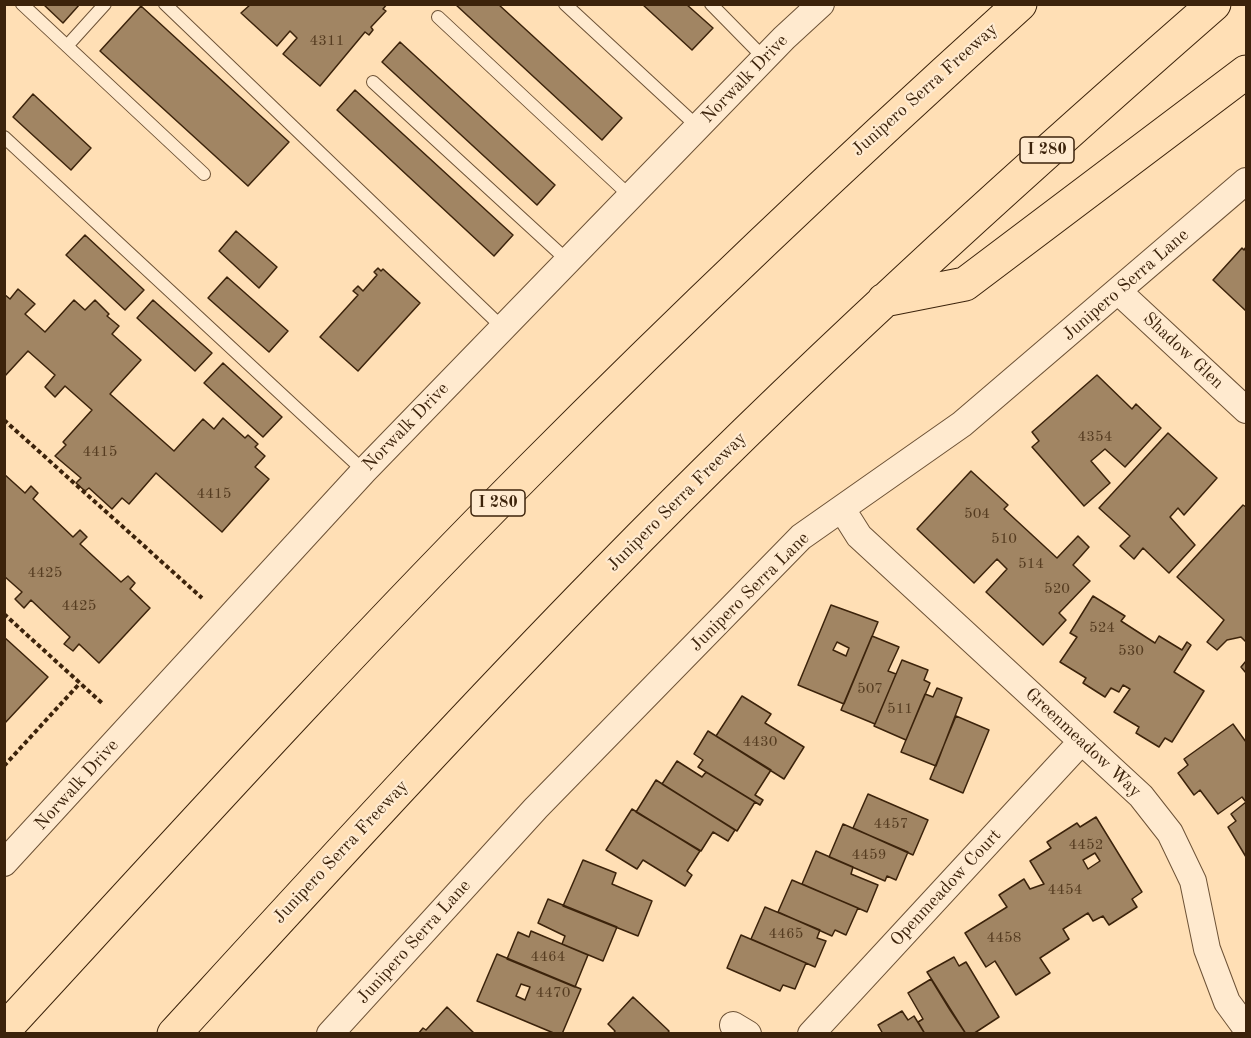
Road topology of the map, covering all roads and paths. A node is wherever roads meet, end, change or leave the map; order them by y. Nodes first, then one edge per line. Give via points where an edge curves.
1 (22, 4) edge
2 (105, 4) edge
3 (165, 4) edge
4 (565, 4) edge
5 (711, 4) edge
6 (821, 4) edge
7 (1020, 4) edge
8 (1214, 4) edge
9 (438, 17) dead end
10 (67, 46) junction
11 (764, 58) junction
12 (1246, 72) edge
13 (373, 82) dead end
14 (698, 127) junction
15 (4, 137) edge
16 (204, 174) dead end
17 (1246, 181) edge
18 (630, 196) junction
19 (568, 261) junction
20 (1119, 292) junction
21 (884, 300) junction
22 (503, 328) junction
23 (1246, 410) edge
24 (4, 420) edge
25 (364, 471) junction
26 (842, 509) junction
27 (202, 598) dead end
28 (4, 615) edge
29 (80, 683) junction
30 (103, 704) dead end
31 (1081, 742) junction
32 (4, 766) edge
33 (4, 863) edge
34 (1246, 1028) edge
35 (4, 1030) edge
36 (174, 1034) edge
37 (330, 1034) edge
38 (811, 1034) edge

1 - 10 lane
2 - 10 lane
3 - 22 lane
4 - 14 lane
5 - 11 lane
6 - 11 street, Norwalk Drive
7 - 35 highway, Junipero Serra Freeway / I 280 via 856,152 529,470 235,779
8 - 21 highway, Junipero Serra Freeway / I 280
9 - 18 lane
10 - 16 lane
11 - 14 street, Norwalk Drive
12 - 21 highway via 965,284
13 - 19 lane
14 - 18 street, Norwalk Drive
15 - 25 lane
17 - 20 street, Junipero Serra Lane
18 - 19 street, Norwalk Drive
19 - 22 street, Norwalk Drive
20 - 23 street, Shadow Glen
20 - 26 street, Junipero Serra Lane via 962,424
21 - 36 highway, Junipero Serra Freeway / I 280 via 617,561 472,710
22 - 25 street, Norwalk Drive
24 - 27 path
25 - 33 street, Norwalk Drive
26 - 31 street, Greenmeadow Way via 859,536
26 - 37 street, Junipero Serra Lane via 801,537 544,800
28 - 29 path
29 - 30 path
29 - 32 path
31 - 34 street, Greenmeadow Way via 1141,796 1170,833 1193,882 1207,949 1227,1002
31 - 38 street, Openmeadow Court

